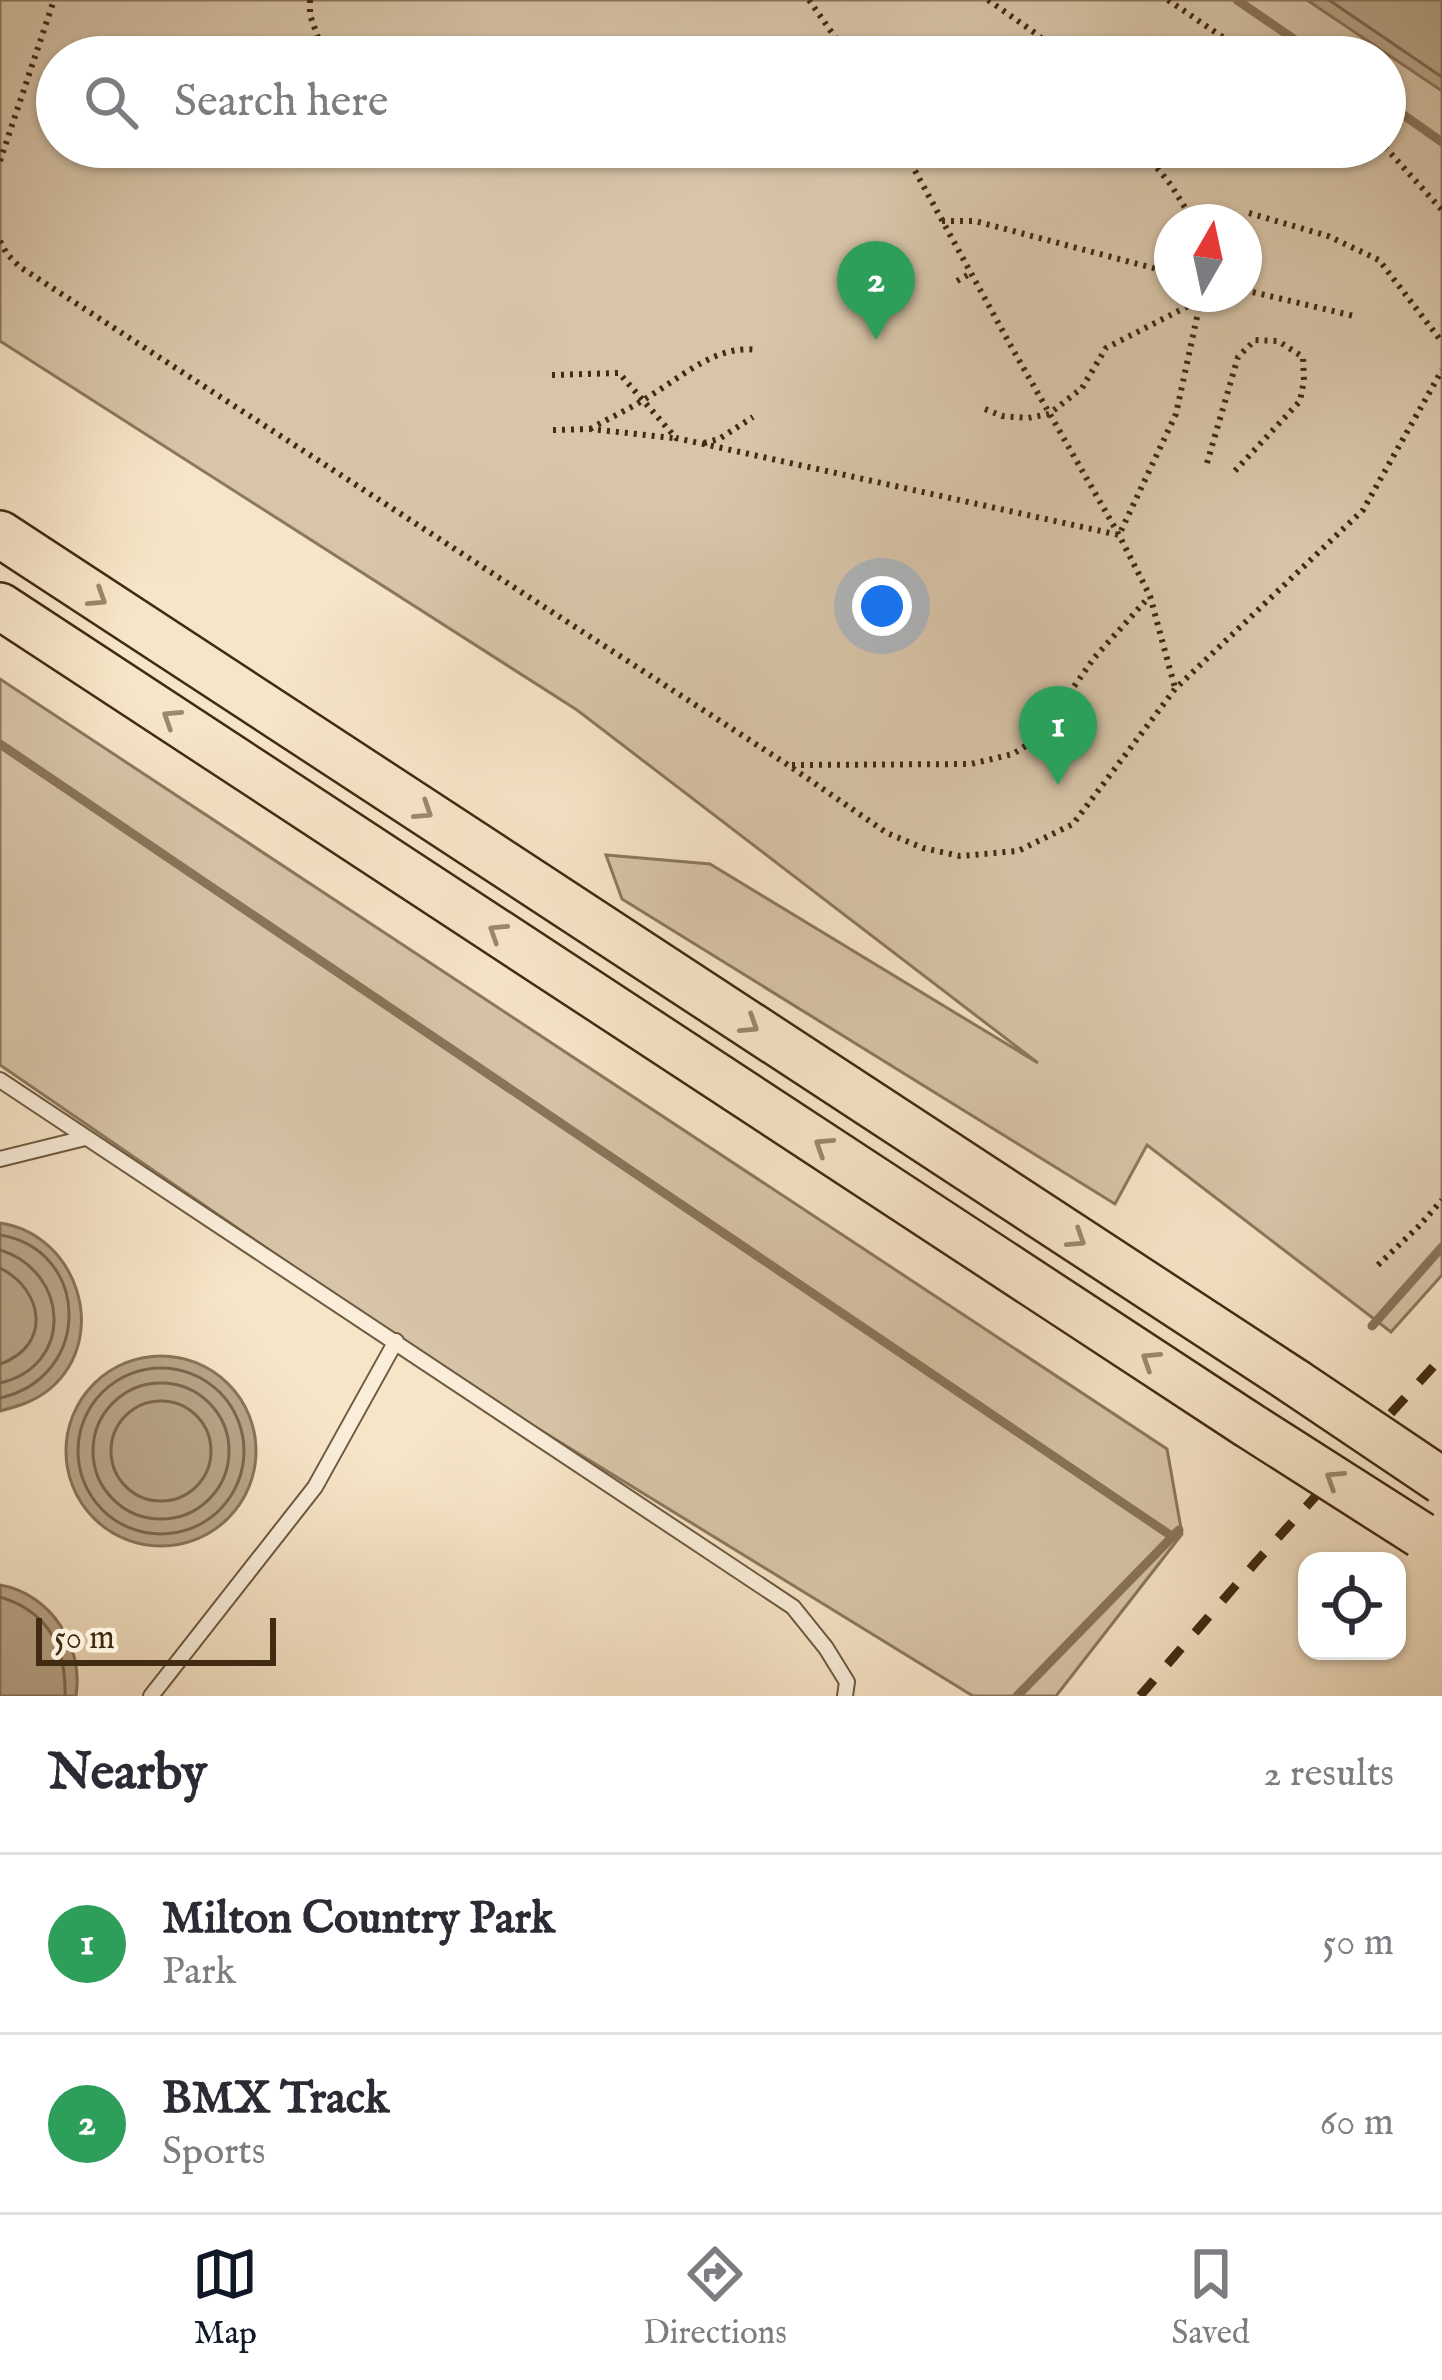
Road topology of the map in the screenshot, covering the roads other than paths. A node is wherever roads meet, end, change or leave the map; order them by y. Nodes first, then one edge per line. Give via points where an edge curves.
1 (0, 534) edge
2 (0, 606) edge
3 (0, 1080) edge
4 (85, 1138) junction
5 (0, 1159) edge
6 (396, 1342) junction
7 (1442, 1481) edge
8 (1431, 1542) edge
9 (152, 1696) edge
10 (845, 1696) edge

1 -> 7 highway, bridge
8 -> 2 highway, bridge
3 - 4 lane
4 - 5 lane
4 - 6 lane
6 - 9 lane via 315,1487
6 - 10 lane via 793,1607 847,1682

